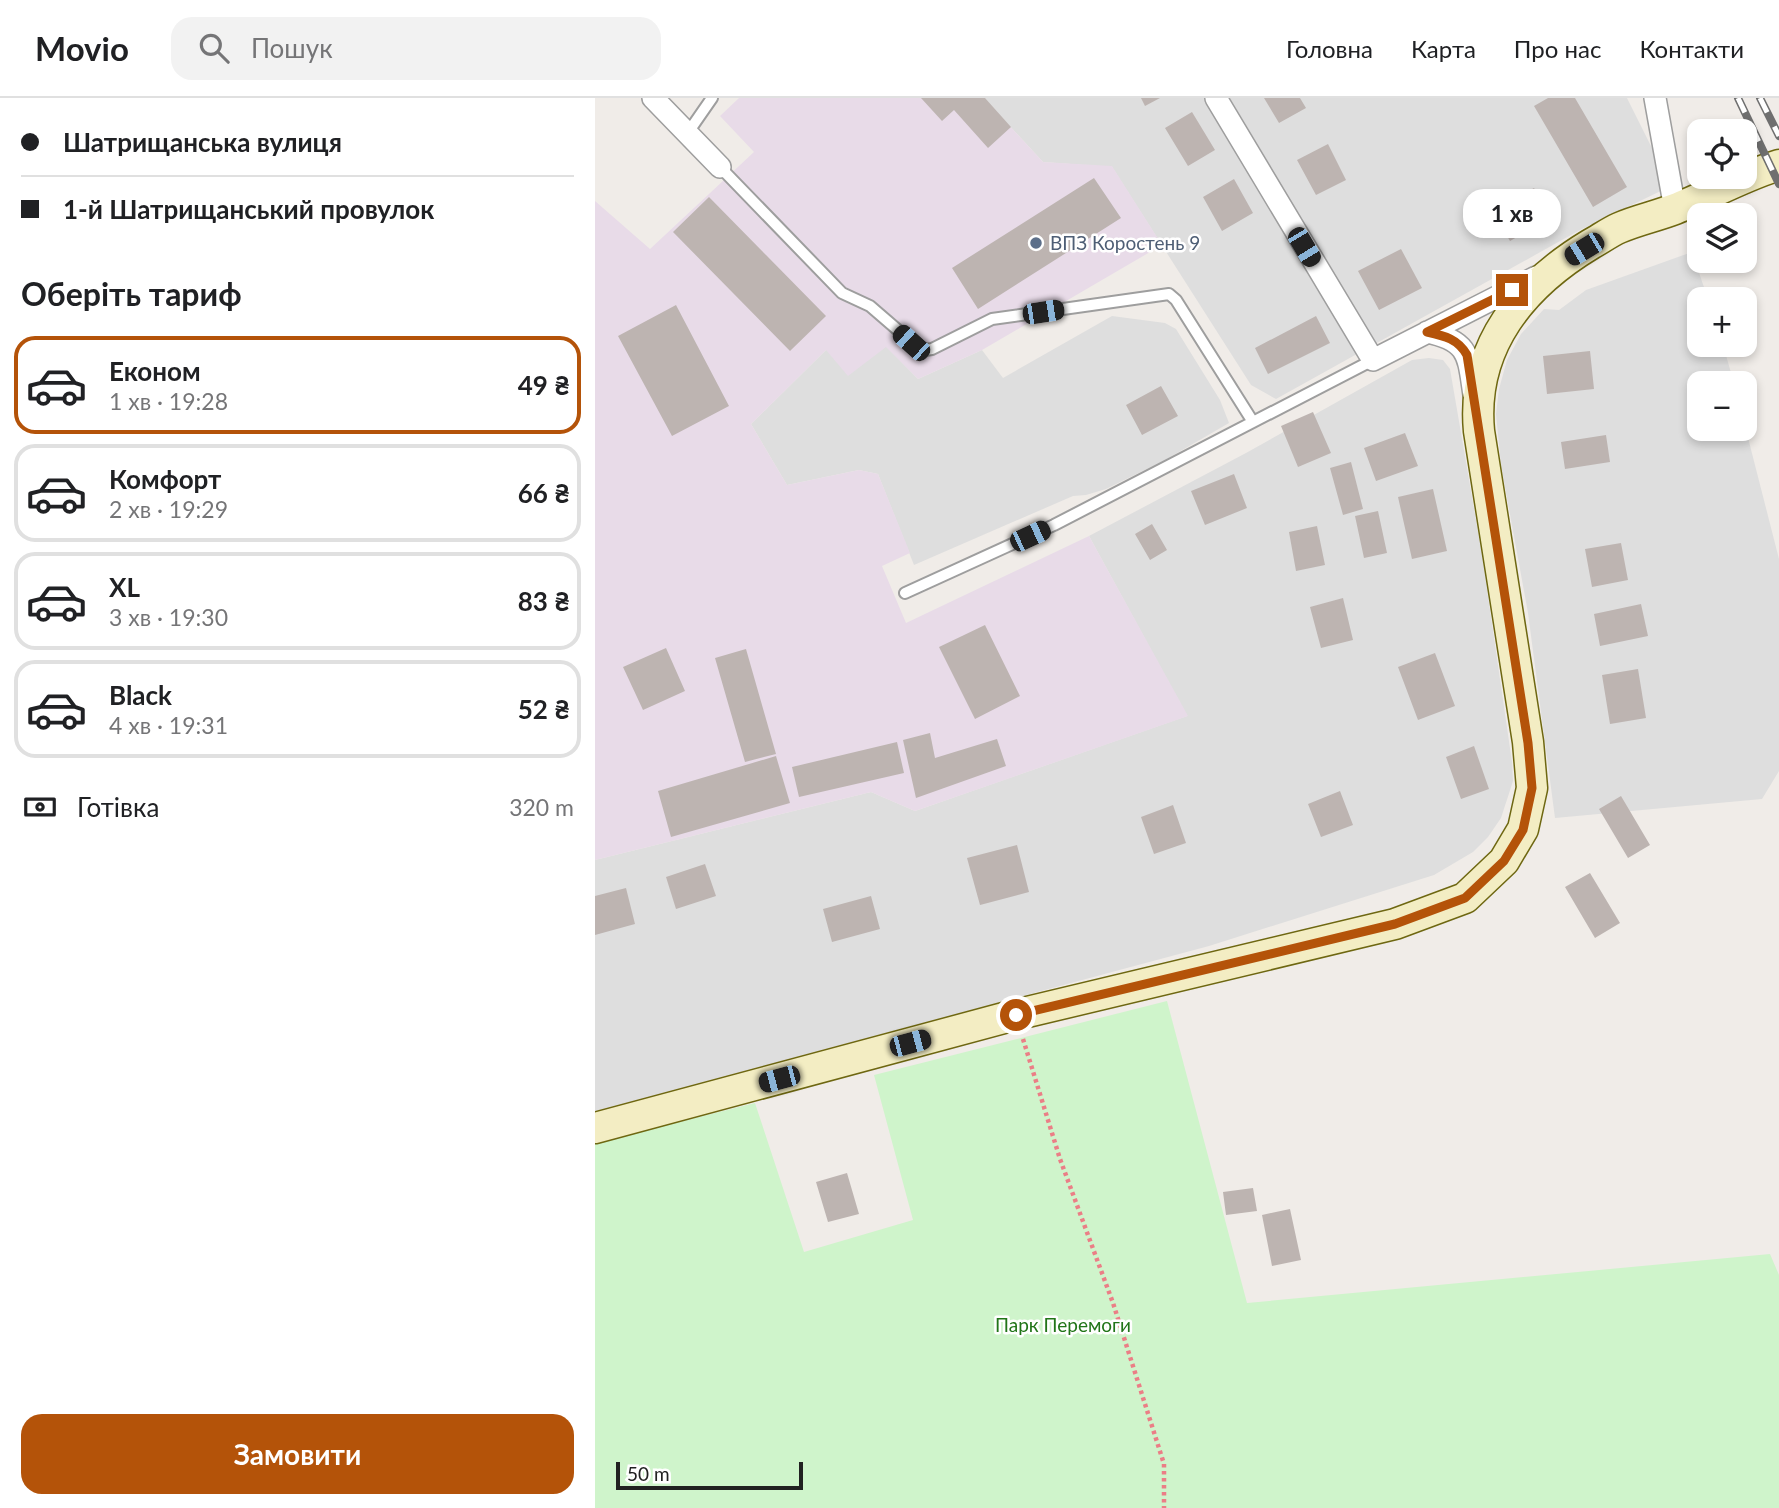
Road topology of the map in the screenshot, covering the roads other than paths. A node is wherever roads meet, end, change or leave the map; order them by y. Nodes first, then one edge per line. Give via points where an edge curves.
1 (653, 98) edge
2 (712, 98) edge
3 (1216, 98) edge
4 (1655, 98) edge
5 (687, 134) junction
6 (1776, 166) edge
7 (720, 167) joint
8 (1675, 209) junction
9 (1554, 269) junction
10 (1427, 332) junction
11 (1373, 360) junction
12 (1478, 421) junction
13 (1252, 422) junction
14 (905, 593) dead end
15 (595, 1128) edge

1 - 5 street
2 - 5 lane
3 - 11 street
4 - 8 street
5 - 7 street
6 - 8 street
7 - 13 lane via 842,293 870,306 911,343 925,349 992,319 1169,294
8 - 9 street via 1619,228
9 - 10 street
9 - 12 street via 1522,299 1496,340 1482,382
10 - 11 street
10 - 12 street via 1448,336 1463,348
11 - 13 lane
12 - 15 street via 1532,788 1523,830 1504,861 1465,898 1395,924 1016,1015
13 - 14 lane via 1054,525

